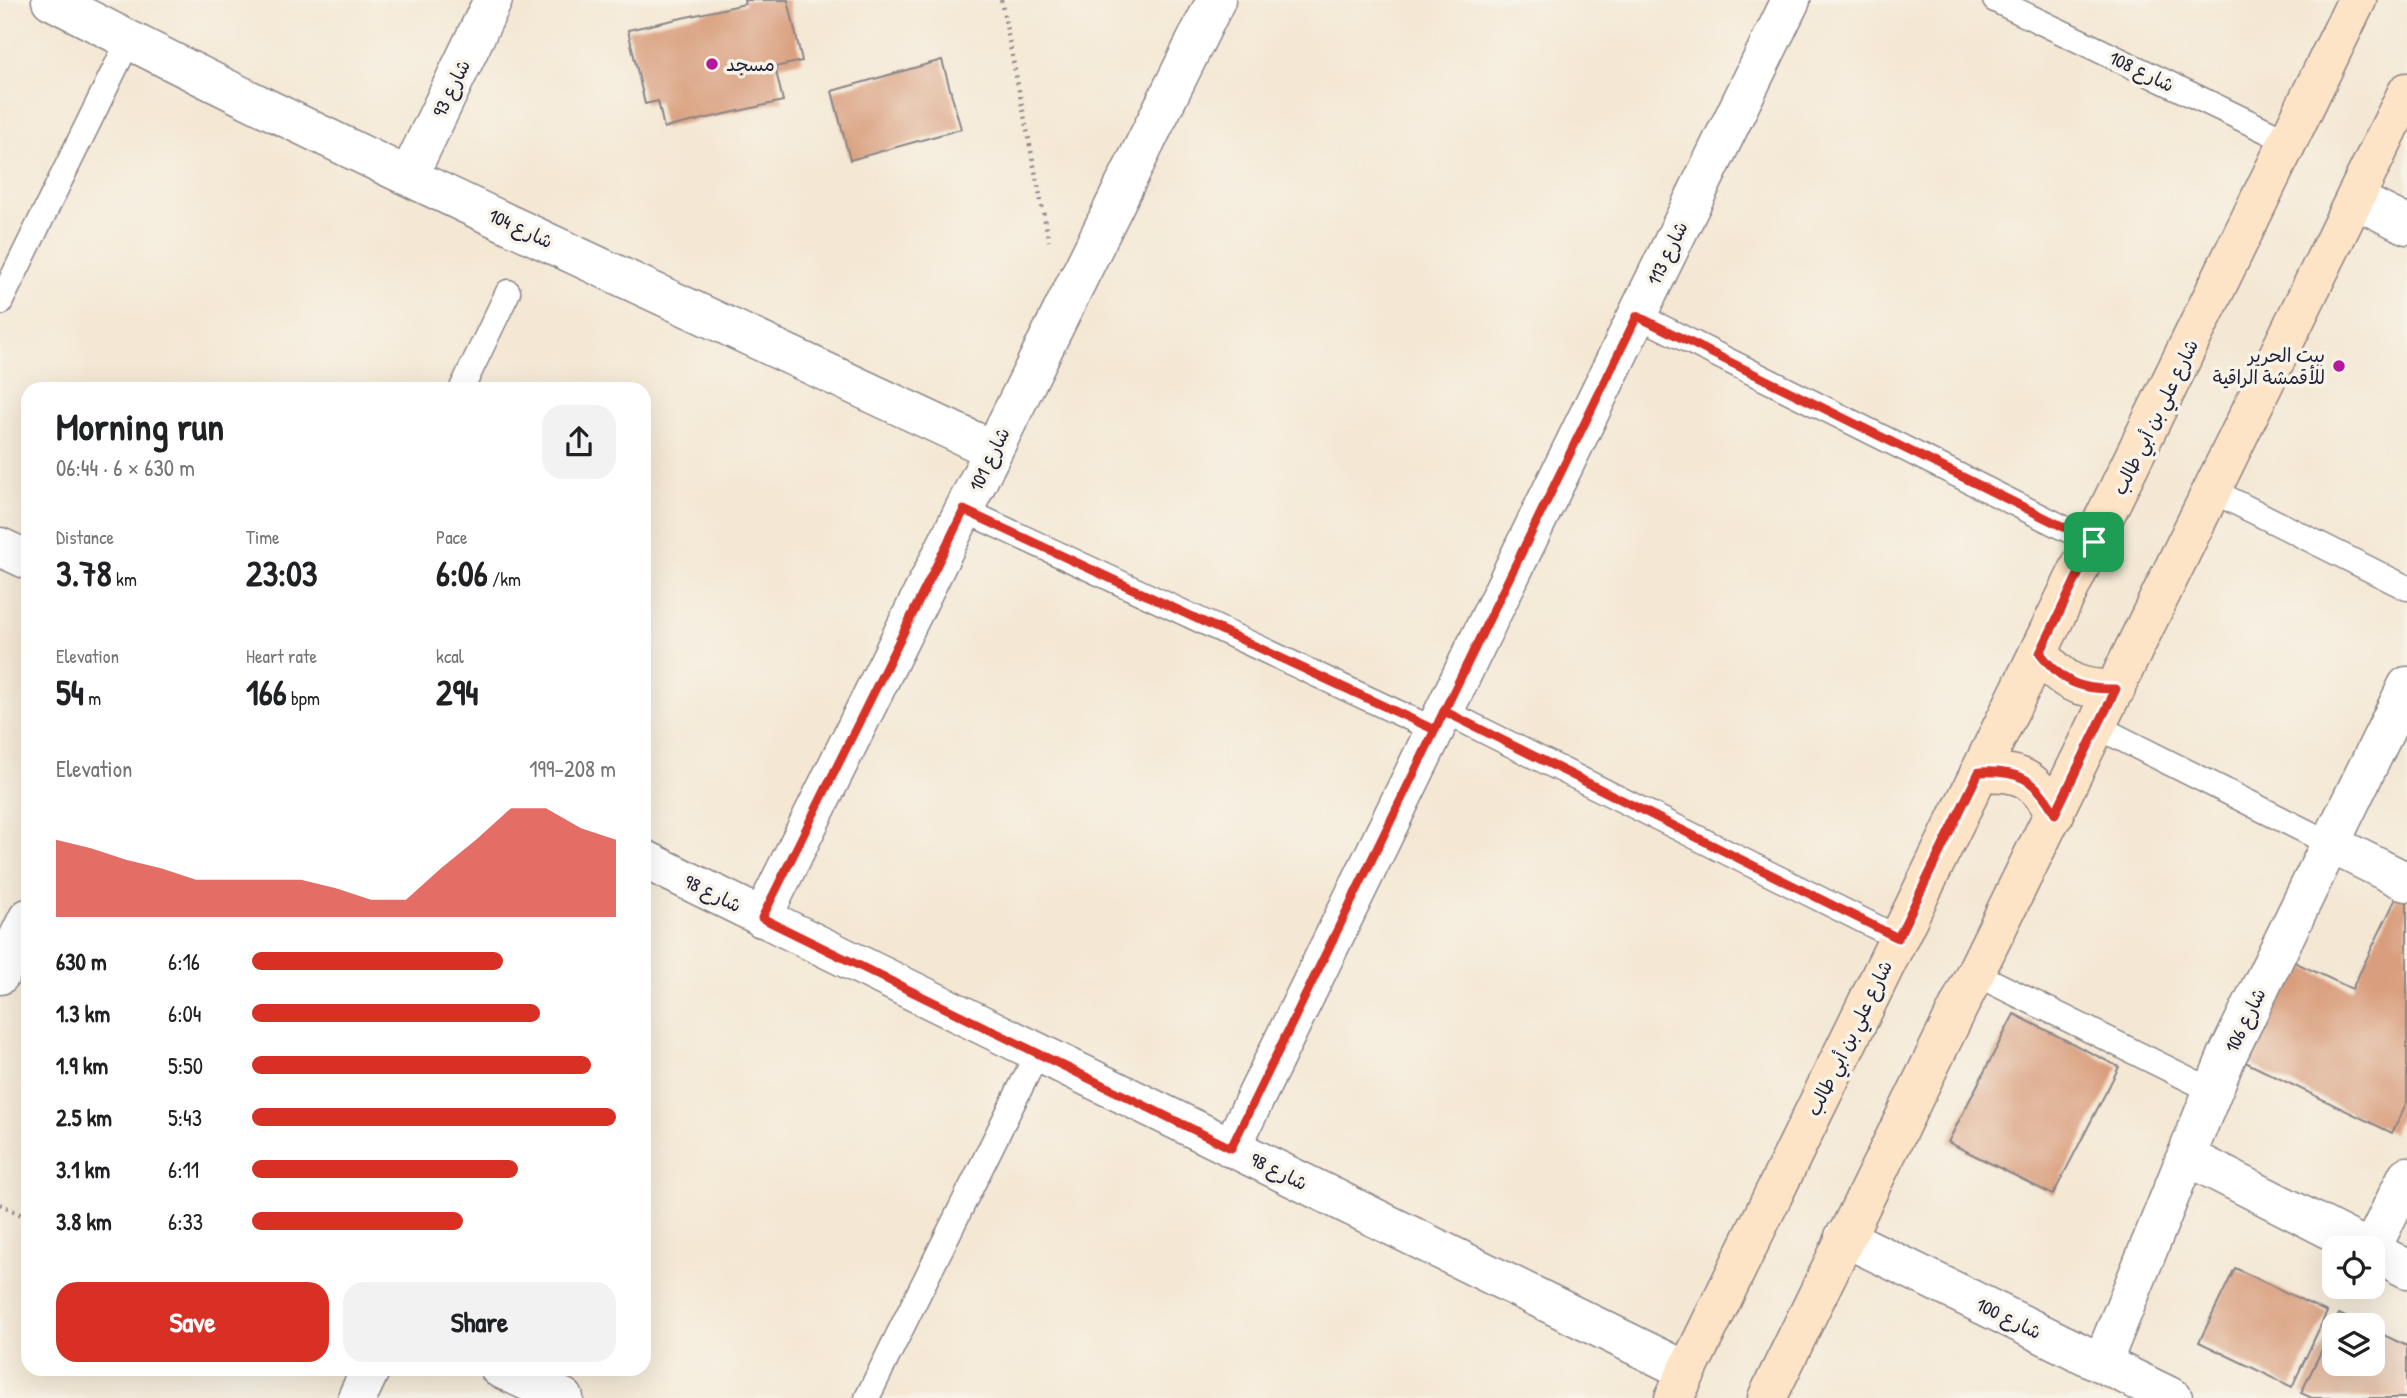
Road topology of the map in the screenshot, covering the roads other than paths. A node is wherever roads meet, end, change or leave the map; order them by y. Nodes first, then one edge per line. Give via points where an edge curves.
1 (51, 0) edge
2 (493, 0) edge
3 (1216, 0) edge
4 (1791, 0) edge
5 (1995, 0) edge
6 (2357, 0) edge
7 (129, 40) junction
8 (2407, 92) edge
9 (2290, 142) junction
10 (409, 175) junction
11 (2355, 199) junction
12 (2407, 225) edge
13 (508, 292) dead end
14 (0, 303) edge
15 (1637, 316) junction
16 (465, 382) edge
17 (993, 450) junction
18 (2213, 491) junction
19 (964, 510) junction
20 (2094, 542) junction
21 (0, 547) edge
22 (21, 558) edge
23 (2407, 588) edge
24 (2040, 653) junction
25 (2407, 686) edge
26 (2116, 689) junction
27 (1440, 720) junction
28 (2098, 727) junction
29 (1979, 772) junction
30 (2055, 814) junction
31 (2331, 844) junction
32 (651, 862) edge
33 (2407, 882) edge
34 (762, 918) junction
35 (21, 932) edge
36 (1898, 938) junction
37 (1976, 974) junction
38 (0, 975) edge
39 (1037, 1054) junction
40 (2213, 1091) junction
41 (1231, 1148) junction
42 (2186, 1156) junction
43 (2407, 1176) edge
44 (2343, 1236) edge
45 (2379, 1236) edge
46 (1844, 1237) junction
47 (2385, 1257) edge
48 (2407, 1269) edge
49 (2102, 1363) junction
50 (367, 1376) edge
51 (516, 1376) edge
52 (1681, 1385) edge
53 (357, 1398) edge
54 (564, 1398) edge
55 (867, 1398) edge
56 (1766, 1398) edge
57 (2173, 1398) edge

1 - 7 street, شارع 104
2 - 10 street, شارع 93
3 - 17 street, شارع 101
4 - 15 street, شارع 113
5 - 9 lane, شارع 108
6 - 9 street, شارع علي بن أبي طالب
7 - 10 street, شارع 104
7 - 14 lane
8 - 11 street
9 - 20 street, شارع علي بن أبي طالب
10 - 17 street, شارع 104
11 - 12 street
11 - 18 street
13 - 16 lane
15 - 20 lane
15 - 27 street, شارع 113
17 - 19 street, شارع 101
18 - 23 lane
18 - 26 street
19 - 27 lane
19 - 34 street, شارع 101
20 - 24 street, شارع علي بن أبي طالب
21 - 22 street
24 - 26 street via 2053,670 2072,683 2094,690
24 - 29 street, شارع علي بن أبي طالب
25 - 31 street, شارع 106
26 - 28 street
27 - 36 lane
27 - 41 street, شارع 113
28 - 30 street
28 - 31 lane
29 - 30 street via 2002,771 2025,778 2043,793
29 - 36 street, شارع علي بن أبي طالب
30 - 37 street
31 - 33 street
31 - 40 street, شارع 106
32 - 34 street, شارع 98
34 - 39 street, شارع 98
35 - 38 street
36 - 52 street, شارع علي بن أبي طالب
37 - 40 lane
37 - 46 street
39 - 41 street, شارع 98
39 - 55 lane
40 - 42 street, شارع 106
41 - 52 street, شارع 98
42 - 44 street
42 - 49 street, شارع 106
43 - 45 street
46 - 49 street, شارع 100
46 - 56 street
47 - 48 street
49 - 57 street, شارع 100
50 - 53 street
51 - 54 street

